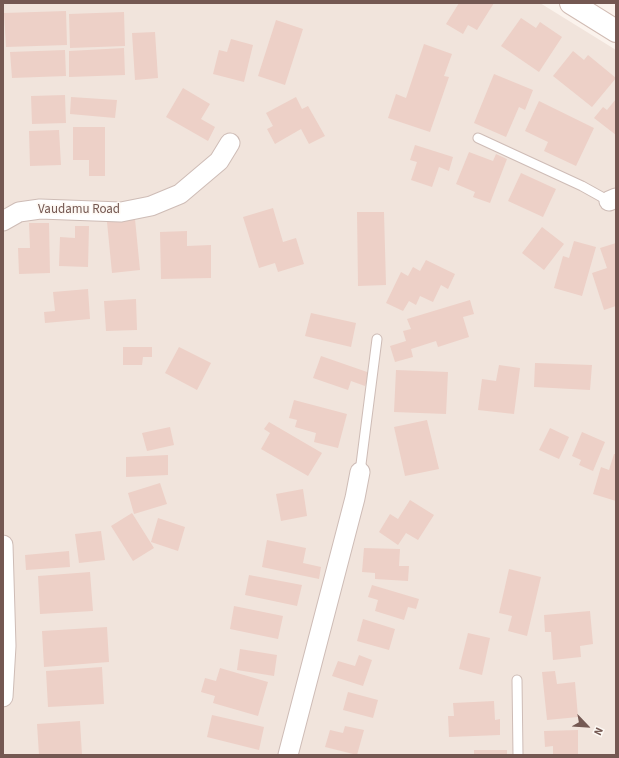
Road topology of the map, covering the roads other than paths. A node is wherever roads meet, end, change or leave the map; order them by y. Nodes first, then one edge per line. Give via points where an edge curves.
1 (571, 3) edge
2 (616, 31) edge
3 (478, 138) dead end
4 (230, 143) dead end
5 (613, 200) edge
6 (3, 221) edge
7 (377, 339) dead end
8 (360, 472) joint
9 (3, 545) edge
10 (517, 680) dead end
11 (3, 697) edge
12 (288, 755) edge
13 (518, 755) edge

1 - 2 street
3 - 5 lane
4 - 6 street, Vaudamu Road via 219,160 180,194 151,206 121,212 40,209 19,212
7 - 8 lane
8 - 12 street
9 - 11 street via 6,646
10 - 13 lane

